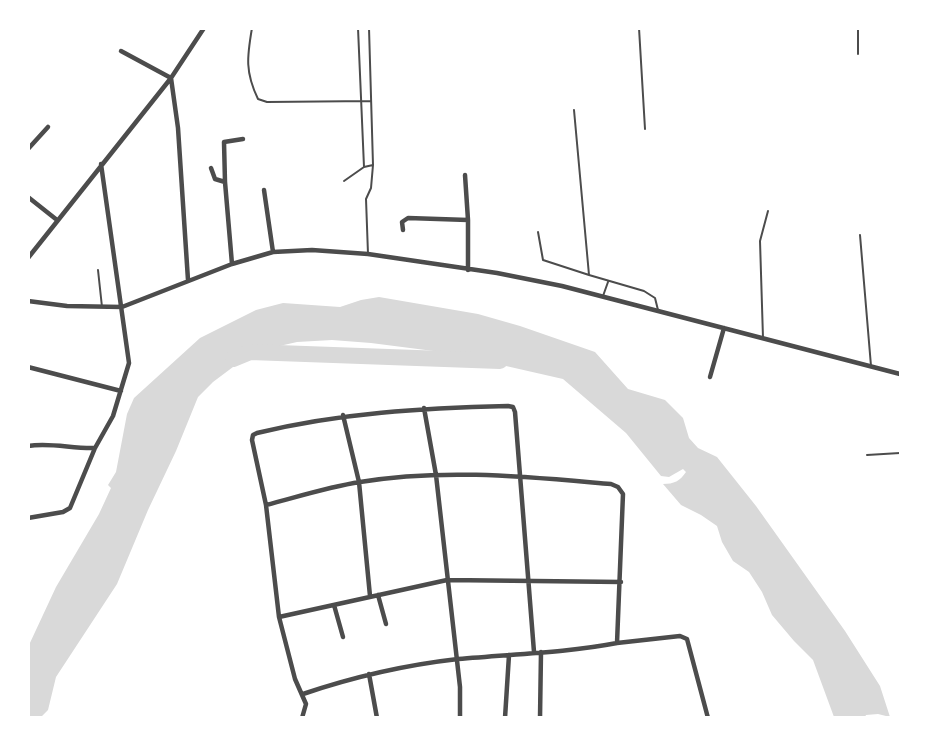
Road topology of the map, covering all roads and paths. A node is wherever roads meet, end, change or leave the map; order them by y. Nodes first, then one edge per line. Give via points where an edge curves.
1 (204, 28) edge
2 (252, 28) edge
3 (358, 28) edge
4 (369, 28) edge
5 (639, 28) edge
6 (858, 28) edge
7 (120, 51) dead end
8 (858, 54) dead end
9 (171, 78) junction
10 (360, 101) junction
11 (371, 101) junction
12 (574, 110) dead end
13 (48, 127) dead end
14 (645, 129) dead end
15 (243, 140) dead end
16 (28, 149) edge
17 (101, 164) junction
18 (373, 165) junction
19 (364, 167) junction
20 (211, 168) dead end
21 (465, 175) dead end
22 (344, 181) dead end
23 (225, 182) junction
24 (264, 190) dead end
25 (28, 197) edge
26 (768, 212) dead end
27 (57, 220) junction
28 (468, 220) junction
29 (403, 230) dead end
30 (538, 232) dead end
31 (860, 236) dead end
32 (273, 252) junction
33 (368, 254) junction
34 (28, 258) edge
35 (232, 264) junction
36 (98, 270) dead end
37 (468, 270) junction
38 (588, 275) junction
39 (188, 280) junction
40 (608, 282) junction
41 (603, 296) junction
42 (28, 301) edge
43 (102, 307) junction
44 (122, 307) junction
45 (658, 310) junction
46 (724, 328) junction
47 (763, 338) junction
48 (871, 366) junction
49 (28, 367) edge
50 (900, 374) edge
51 (710, 377) dead end
52 (120, 391) junction
53 (424, 408) junction
54 (343, 416) junction
55 (28, 446) edge
56 (95, 448) junction
57 (900, 453) edge
58 (867, 454) dead end
59 (436, 474) junction
60 (520, 476) junction
61 (359, 482) junction
62 (266, 505) junction
63 (28, 518) edge
64 (447, 580) junction
65 (528, 580) junction
66 (621, 582) junction
67 (378, 595) junction
68 (370, 596) junction
69 (334, 605) junction
70 (279, 617) junction
71 (386, 624) dead end
72 (343, 638) dead end
73 (617, 643) junction
74 (538, 652) junction
75 (509, 655) junction
76 (456, 660) junction
77 (369, 674) junction
78 (303, 694) junction
79 (302, 717) edge
80 (377, 717) edge
81 (460, 717) edge
82 (506, 717) edge
83 (540, 717) edge
84 (708, 717) edge

1 - 9 street
2 - 10 lane via 246,60 258,99
3 - 10 lane
4 - 11 lane
5 - 14 lane
6 - 8 lane
7 - 9 street
9 - 17 street
9 - 39 street
10 - 11 lane
10 - 19 lane
11 - 18 lane
12 - 38 lane
13 - 16 street
15 - 23 street via 224,142
17 - 27 street
17 - 44 street
18 - 19 lane
18 - 33 lane via 366,199
19 - 22 lane
20 - 23 street via 215,179
21 - 28 street
23 - 35 street
24 - 32 street
25 - 27 street
26 - 47 lane via 760,242
27 - 34 street
28 - 29 street via 408,218 402,222
28 - 37 street
30 - 38 lane via 543,260
31 - 48 lane
32 - 33 street
32 - 35 street
33 - 37 street
35 - 39 street
36 - 43 lane
37 - 41 street
38 - 40 lane
39 - 44 street
40 - 41 lane
40 - 45 lane via 651,295
41 - 45 street
42 - 43 street
43 - 44 street
44 - 52 street via 129,363
45 - 46 street
46 - 47 street
46 - 51 street
47 - 48 street
48 - 50 street
49 - 52 street
52 - 56 street via 113,416
53 - 54 street
53 - 59 street
53 - 60 street via 513,407
54 - 61 street
54 - 62 street via 253,435
55 - 56 street
56 - 63 street via 70,508
57 - 58 lane
59 - 60 street
59 - 61 street
59 - 64 street
60 - 65 street
60 - 66 street via 611,483 618,487 623,494
61 - 62 street
61 - 68 street
62 - 70 street
64 - 65 street
64 - 67 street
64 - 76 street
65 - 66 street
65 - 74 street
66 - 73 street
67 - 68 street
67 - 71 street
68 - 69 street
69 - 70 street
69 - 72 street
70 - 78 street via 295,679
73 - 74 street
73 - 84 street via 680,636 687,639
74 - 75 street
74 - 83 street
75 - 76 street
75 - 82 street
76 - 77 street
76 - 81 street
77 - 78 street
77 - 80 street
78 - 79 street via 306,709

